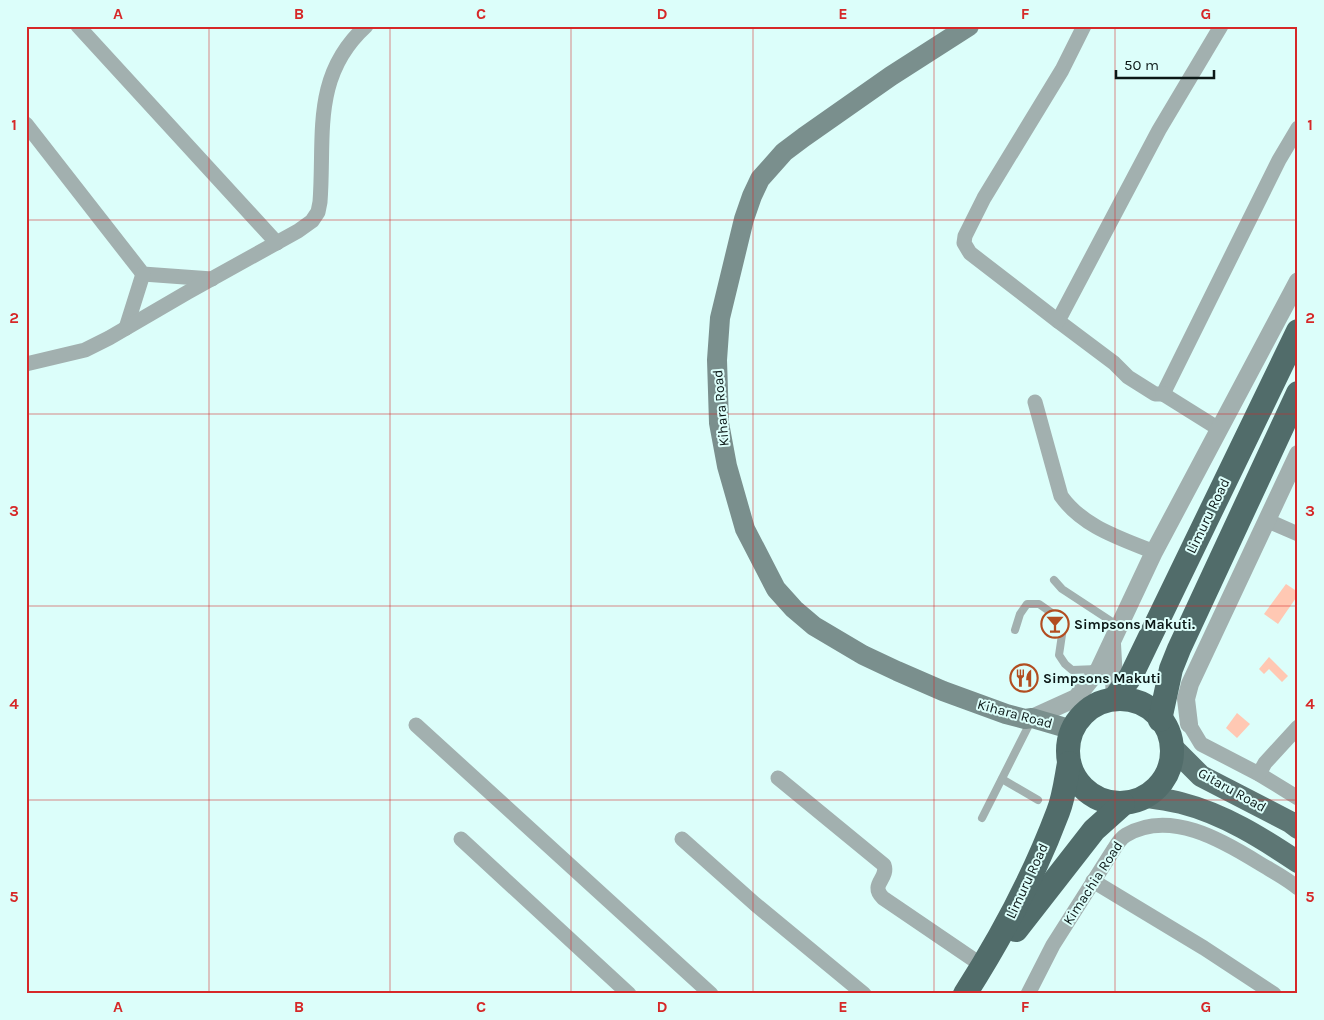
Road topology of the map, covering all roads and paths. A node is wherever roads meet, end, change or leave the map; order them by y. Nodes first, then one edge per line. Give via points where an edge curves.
1 (78, 26) edge
2 (366, 26) edge
3 (969, 26) edge
4 (1084, 26) edge
5 (1221, 26) edge
6 (26, 124) edge
7 (1298, 128) edge
8 (277, 243) junction
9 (142, 274) junction
10 (212, 279) junction
11 (1298, 281) edge
12 (1058, 321) junction
13 (126, 328) junction
14 (1298, 331) edge
15 (26, 364) edge
16 (1298, 393) edge
17 (1163, 394) junction
18 (1035, 402) dead end
19 (1219, 429) junction
20 (1298, 454) edge
21 (1266, 520) junction
22 (1298, 534) edge
23 (1154, 552) junction
24 (1054, 580) dead end
25 (1015, 630) dead end
26 (1116, 634) junction
27 (1099, 669) junction
28 (1115, 698) junction
29 (1032, 718) junction
30 (1160, 720) junction
31 (1189, 724) joint
32 (416, 725) dead end
33 (1298, 728) edge
34 (1073, 730) junction
35 (1171, 746) junction
36 (1069, 763) junction
37 (1259, 774) junction
38 (778, 778) dead end
39 (1002, 779) junction
40 (1147, 797) junction
41 (1298, 798) edge
42 (1038, 800) dead end
43 (1124, 804) junction
44 (982, 818) dead end
45 (1298, 828) edge
46 (461, 839) dead end
47 (682, 839) dead end
48 (1298, 862) edge
49 (1093, 881) junction
50 (1298, 888) edge
51 (983, 966) junction
52 (629, 994) edge
53 (711, 994) edge
54 (864, 994) edge
55 (965, 994) edge
56 (1028, 994) edge
57 (1274, 994) edge

1 - 8 street
2 - 8 street via 340,58 327,90 322,119 322,180 318,212 312,220
3 - 29 main road, Kihara Road via 804,137 784,152 760,179 744,219 720,318 717,360 719,423 745,529 776,588 794,609 814,626 863,655 943,691 1006,714
4 - 12 street via 1062,70 984,198 964,242 970,252
5 - 12 street via 1159,130
6 - 9 street
7 - 17 street
8 - 10 street
9 - 10 street
9 - 13 street
10 - 13 street
11 - 19 street
12 - 17 street via 1128,377 1155,394
13 - 15 street via 85,350
14 - 28 highway, Limuru Road via 1131,676
16 - 30 highway, Limuru Road via 1179,649
17 - 19 street
18 - 23 street via 1061,496 1067,505 1099,529
19 - 23 street
20 - 21 street
21 - 22 street
21 - 31 street via 1190,684 1186,699
23 - 26 street
24 - 26 lane
25 - 27 lane via 1027,604 1039,604 1059,618 1063,628 1059,655 1065,664 1072,670
26 - 27 street
26 - 28 street
27 - 29 street via 1076,698
28 - 30 highway via 1139,703
28 - 34 highway via 1088,710
29 - 34 main road, Kihara Road
29 - 39 lane
30 - 35 highway
31 - 37 street via 1201,744
32 - 53 street
33 - 37 street
34 - 36 highway
35 - 40 highway via 1170,765 1159,786
35 - 45 main road, Gitaru Road via 1201,776
36 - 43 highway via 1087,791 1105,801
36 - 51 highway, Limuru Road via 1055,819 1020,899
37 - 41 street
38 - 51 street via 884,865 885,873 878,887 883,898
39 - 42 lane
39 - 44 lane
40 - 43 highway
40 - 48 main road via 1181,803 1219,817 1253,833
43 - 51 highway, Limuru Road via 1094,830 1019,926
46 - 52 street
47 - 54 street
49 - 50 street, Kimachia Road via 1125,835 1163,825 1193,830 1222,842
49 - 56 street, Kimachia Road via 1053,945
49 - 57 street
51 - 55 highway, Limuru Road

